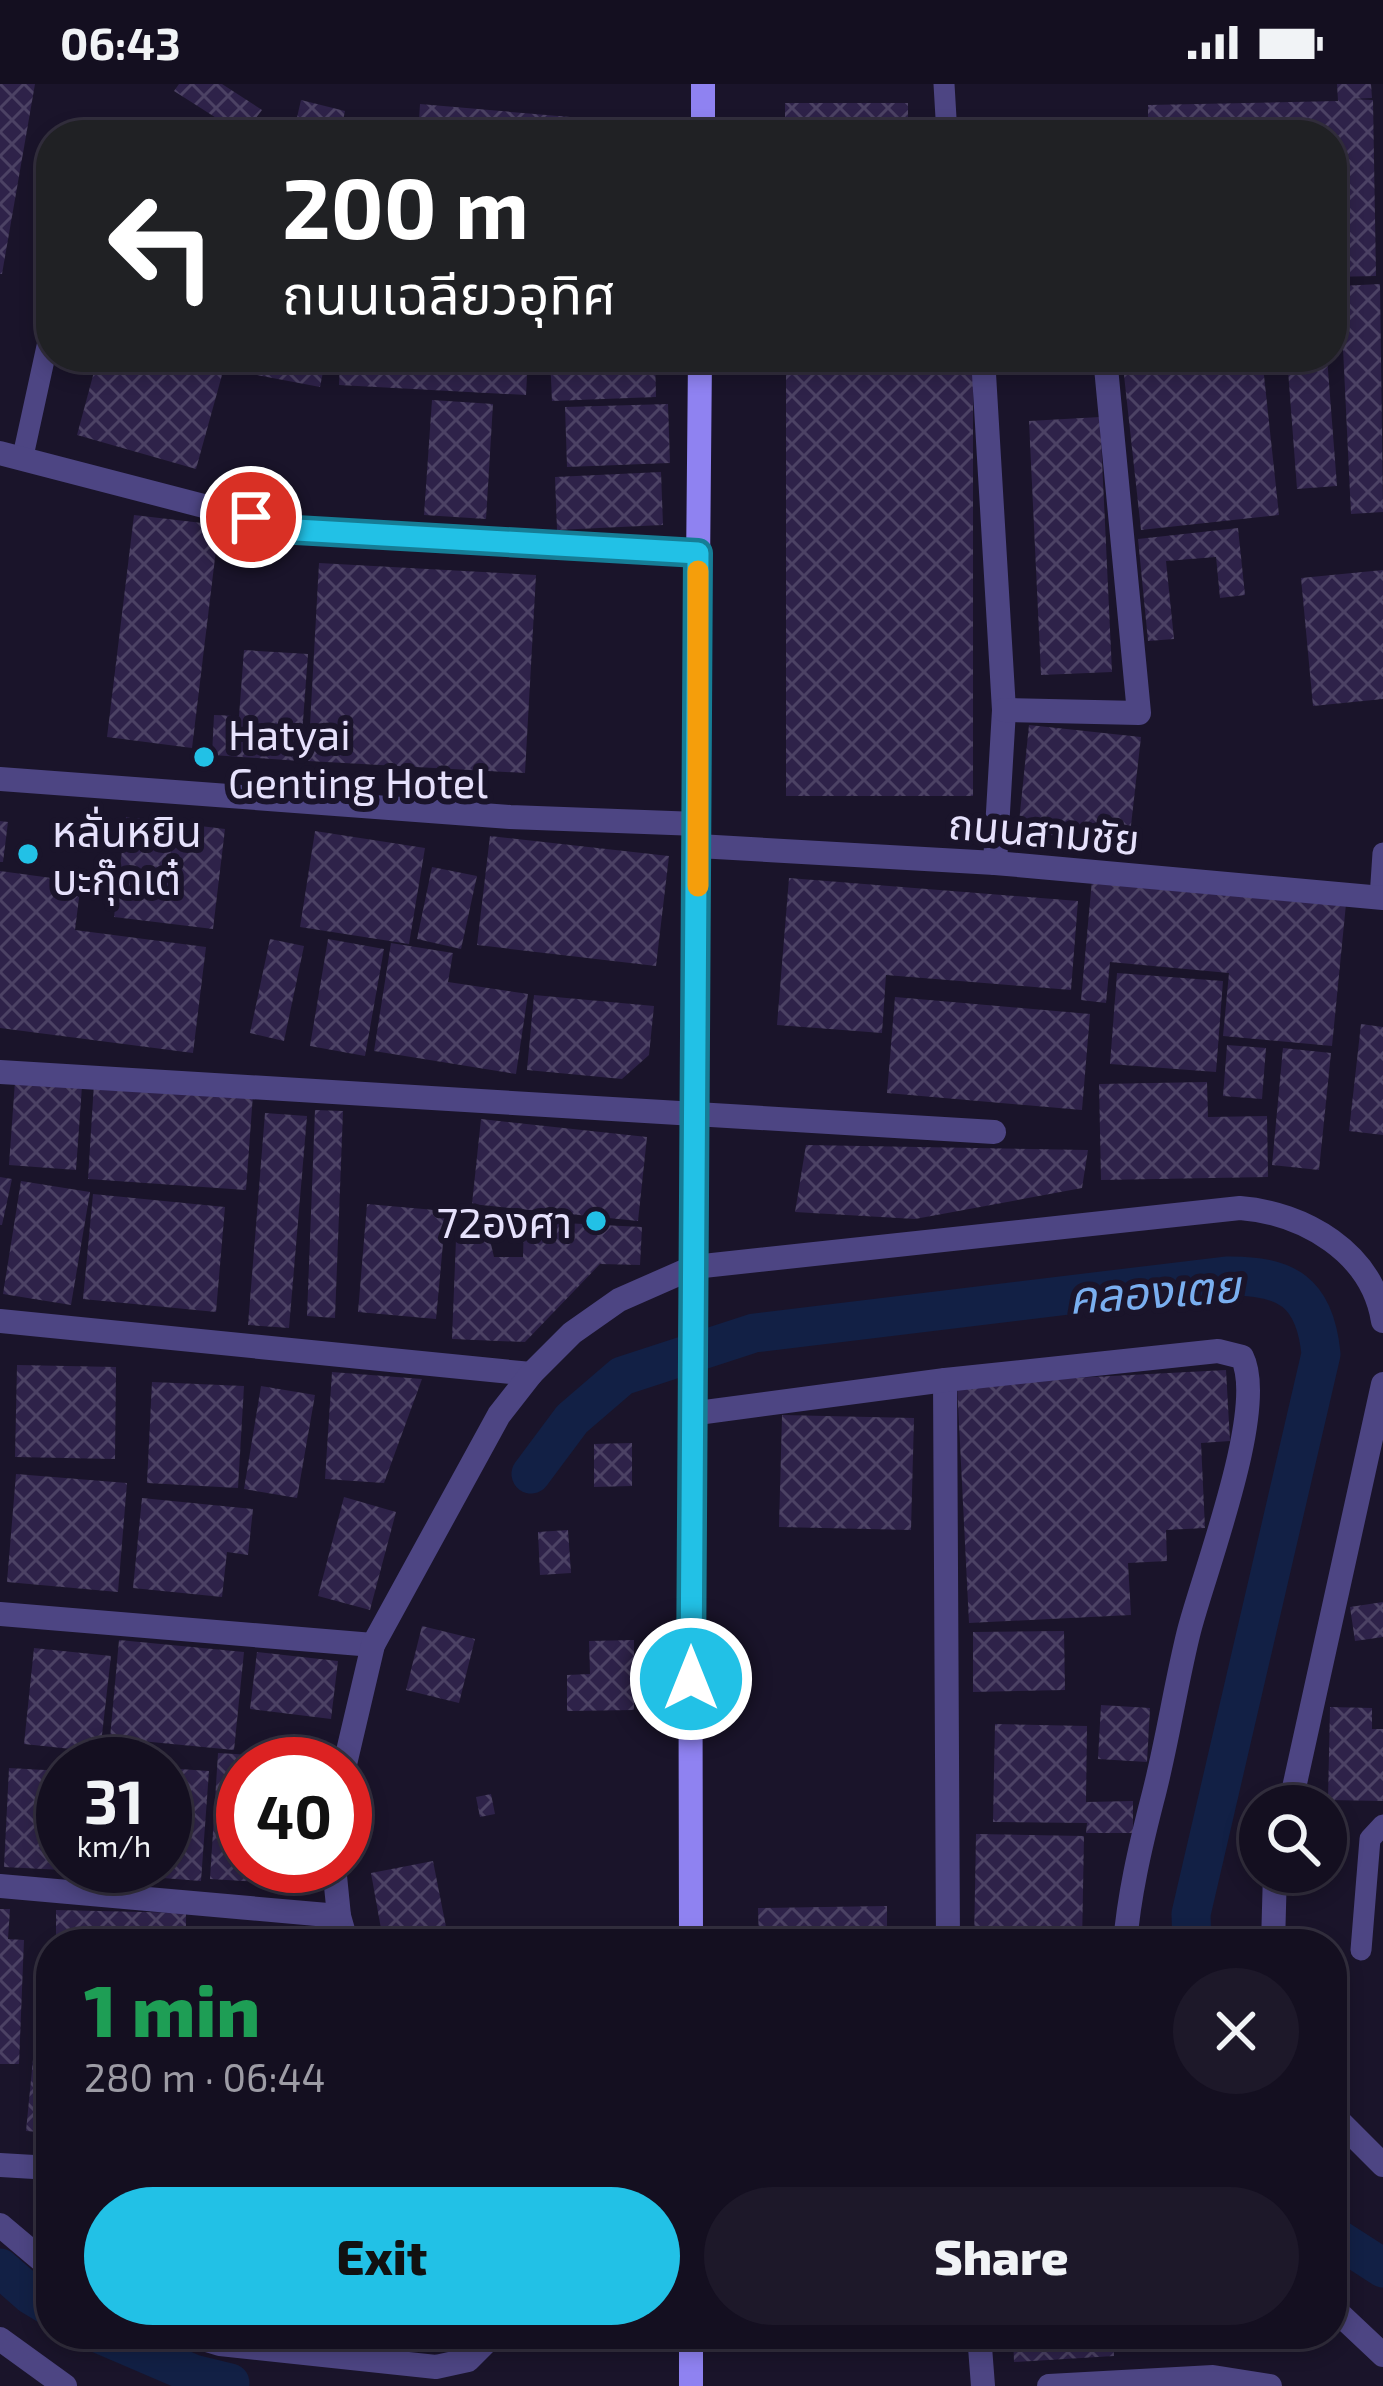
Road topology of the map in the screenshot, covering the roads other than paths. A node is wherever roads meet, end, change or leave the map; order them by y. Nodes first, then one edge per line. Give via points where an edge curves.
1 (703, 84) edge
2 (944, 84) edge
3 (703, 120) edge
4 (945, 120) edge
5 (37, 372) edge
6 (700, 372) edge
7 (984, 372) edge
8 (1106, 372) edge
9 (12, 454) edge
10 (698, 553) junction
11 (1004, 710) junction
12 (0, 779) edge
13 (698, 835) junction
14 (1383, 853) edge
15 (995, 863) junction
16 (1381, 898) edge
17 (0, 1072) edge
18 (695, 1112) junction
19 (994, 1132) dead end
20 (694, 1268) junction
21 (0, 1321) edge
22 (1383, 1321) edge
23 (531, 1374) junction
24 (945, 1380) junction
25 (1383, 1384) edge
26 (690, 1414) junction
27 (0, 1614) edge
28 (373, 1645) junction
29 (351, 1737) edge
30 (1295, 1785) edge
31 (1383, 1825) edge
32 (0, 1886) edge
33 (337, 1893) edge
34 (1274, 1893) edge
35 (339, 1916) junction
36 (343, 1929) edge
37 (691, 1929) edge
38 (948, 1929) edge
39 (1127, 1929) edge
40 (1273, 1929) edge
41 (1361, 1950) dead end
42 (1347, 2129) edge
43 (0, 2165) edge
44 (1383, 2165) edge
45 (36, 2167) edge
46 (0, 2225) edge
47 (36, 2255) edge
48 (1347, 2321) edge
49 (0, 2339) edge
50 (267, 2349) edge
51 (479, 2349) edge
52 (691, 2349) edge
53 (980, 2349) edge
54 (1383, 2355) edge
55 (1213, 2381) edge
56 (65, 2386) edge
57 (691, 2386) edge
58 (983, 2386) edge
59 (1049, 2386) edge
60 (1270, 2386) edge

1 - 3 street
2 - 4 lane
5 - 9 lane
6 - 10 street
7 - 11 street
8 - 11 street via 1139,713
9 - 10 street via 296,530
10 - 13 street
11 - 15 street
12 - 13 street, ถนนสามชัย
13 - 15 street, ถนนสามชัย
13 - 18 street
14 - 16 lane
15 - 16 street, ถนนสามชัย
17 - 18 street
18 - 19 street
18 - 20 street
20 - 22 street via 1240,1208 1299,1222 1341,1246 1371,1286
20 - 23 street via 619,1300
20 - 26 street
21 - 23 street
23 - 28 street via 472,1459
24 - 26 street
24 - 38 street
24 - 39 street via 1218,1351 1243,1357 1248,1368 1236,1467 1189,1631
25 - 30 street
26 - 37 street
27 - 28 street
28 - 29 street
31 - 41 lane via 1370,1839
32 - 35 street
33 - 35 street
34 - 40 street
35 - 36 street
42 - 44 street
43 - 45 street
46 - 47 street
48 - 54 street
49 - 56 street
50 - 51 street via 436,2367
52 - 57 street
53 - 58 street
55 - 59 street
55 - 60 street

